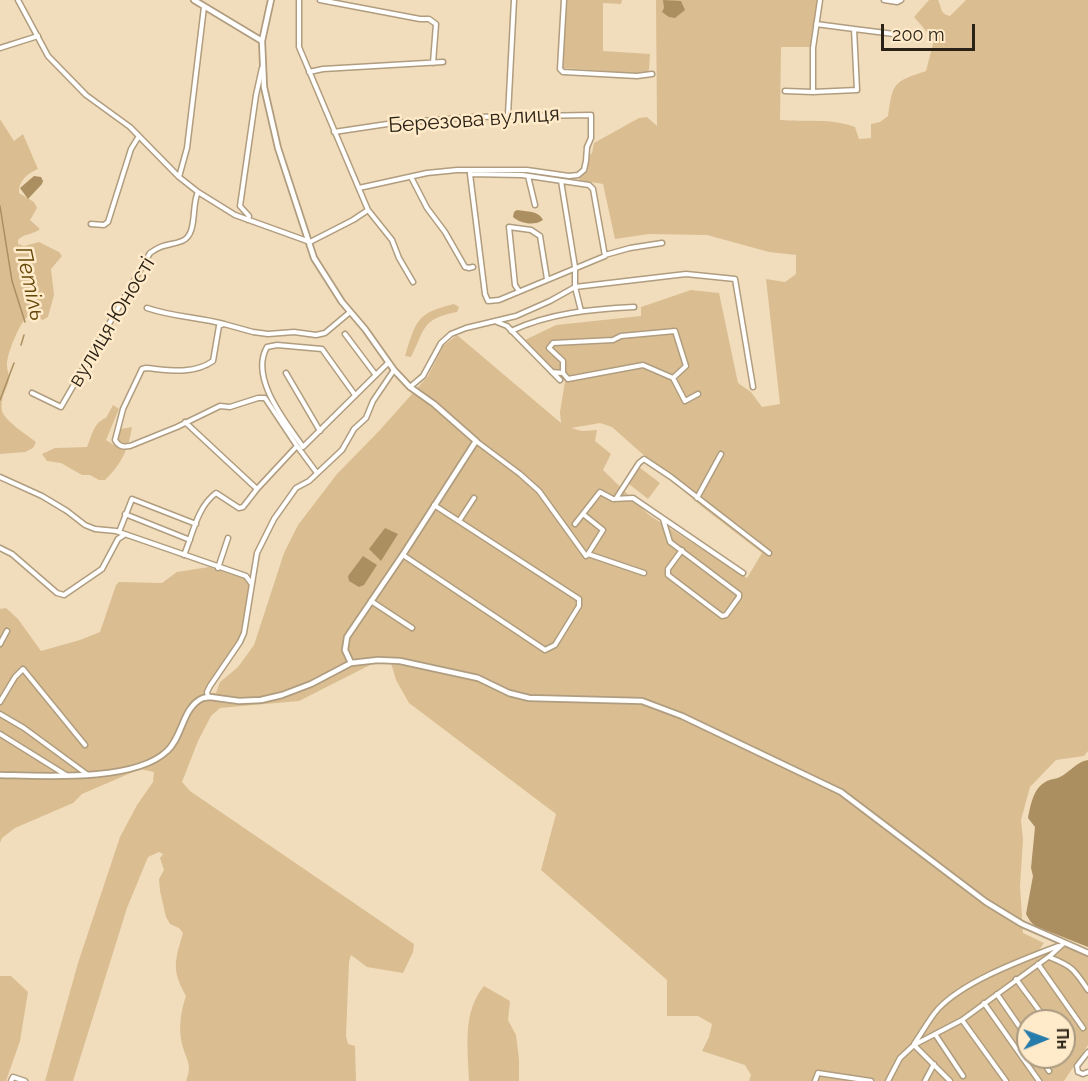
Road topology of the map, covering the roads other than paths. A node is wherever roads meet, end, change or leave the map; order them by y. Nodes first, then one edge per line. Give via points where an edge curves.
1 (18, 0) edge
2 (194, 0) edge
3 (271, 0) edge
4 (299, 0) edge
5 (320, 0) edge
6 (514, 0) edge
7 (564, 0) edge
8 (820, 0) edge
9 (884, 0) edge
10 (901, 0) edge
11 (204, 7) junction
12 (816, 24) junction
13 (854, 29) junction
14 (894, 34) dead end
15 (38, 36) junction
16 (262, 41) junction
17 (0, 48) edge
18 (443, 62) dead end
19 (433, 63) junction
20 (262, 68) junction
21 (309, 72) junction
22 (652, 74) dead end
23 (785, 91) dead end
24 (813, 92) junction
25 (508, 115) junction
26 (334, 132) junction
27 (139, 136) junction
28 (470, 172) junction
29 (528, 176) junction
30 (178, 177) junction
31 (411, 177) junction
32 (561, 181) junction
33 (359, 188) junction
34 (198, 192) junction
35 (535, 205) dead end
36 (368, 210) junction
37 (248, 220) junction
38 (92, 224) dead end
39 (310, 242) junction
40 (662, 243) dead end
41 (605, 255) junction
42 (473, 267) dead end
43 (575, 267) junction
44 (547, 279) junction
45 (412, 282) dead end
46 (574, 287) junction
47 (519, 291) junction
48 (634, 306) dead end
49 (147, 308) dead end
50 (581, 311) junction
51 (350, 312) junction
52 (496, 322) junction
53 (224, 324) junction
54 (512, 331) junction
55 (345, 334) dead end
56 (388, 363) junction
57 (394, 370) junction
58 (552, 372) junction
59 (286, 373) dead end
60 (563, 373) junction
61 (375, 374) junction
62 (673, 378) junction
63 (560, 380) dead end
64 (410, 387) junction
65 (753, 387) dead end
66 (33, 393) dead end
67 (355, 394) junction
68 (698, 394) dead end
69 (185, 422) junction
70 (320, 431) junction
71 (476, 441) junction
72 (300, 447) junction
73 (721, 454) dead end
74 (317, 473) junction
75 (0, 477) edge
76 (257, 489) junction
77 (474, 498) dead end
78 (618, 498) junction
79 (697, 498) junction
80 (434, 504) junction
81 (125, 514) junction
82 (583, 514) junction
83 (663, 519) junction
84 (459, 521) junction
85 (196, 524) junction
86 (575, 524) dead end
87 (119, 532) junction
88 (124, 534) junction
89 (228, 538) dead end
90 (190, 540) junction
91 (0, 548) edge
92 (682, 550) junction
93 (769, 553) dead end
94 (588, 554) junction
95 (184, 555) junction
96 (403, 555) junction
97 (218, 568) junction
98 (644, 573) dead end
99 (743, 573) dead end
100 (251, 584) junction
101 (371, 602) junction
102 (412, 628) dead end
103 (7, 631) dead end
104 (0, 644) edge
105 (351, 663) junction
106 (208, 697) junction
107 (0, 702) edge
108 (0, 714) edge
109 (0, 734) edge
110 (85, 745) dead end
111 (0, 775) edge
112 (66, 775) junction
113 (89, 775) junction
114 (1062, 944) junction
115 (1088, 953) edge
116 (1048, 957) junction
117 (1038, 964) junction
118 (1016, 979) junction
119 (1088, 990) edge
120 (997, 993) junction
121 (984, 1003) junction
122 (1038, 1009) edge
123 (962, 1020) junction
124 (1016, 1021) edge
125 (1083, 1028) dead end
126 (934, 1034) junction
127 (914, 1045) junction
128 (1088, 1052) edge
129 (934, 1064) junction
130 (1088, 1072) edge
131 (963, 1076) dead end
132 (853, 1080) edge
133 (11, 1081) edge
134 (25, 1081) edge
135 (815, 1081) edge
136 (872, 1081) edge
137 (888, 1081) edge
138 (925, 1081) edge
139 (950, 1081) edge
140 (1006, 1081) edge
141 (1039, 1081) edge

1 - 15 street
2 - 11 street
3 - 16 street
4 - 21 street via 299,47
5 - 19 street via 429,19 436,24
6 - 25 street
7 - 22 street via 560,54 563,72
8 - 12 street
9 - 10 street
11 - 16 street
11 - 30 street via 187,148
12 - 13 street
12 - 24 street
13 - 14 street
13 - 24 street via 857,90
15 - 17 street
15 - 27 street via 48,56 69,79
16 - 20 street
18 - 19 street
19 - 21 street
20 - 37 street via 240,206
20 - 39 street via 278,148
21 - 26 street
23 - 24 street
25 - 26 street, Березова вулиця
25 - 28 street, Березова вулиця via 591,115 584,170 569,176 527,170
26 - 33 street
27 - 30 street
27 - 38 street via 131,149 108,222
28 - 29 street
28 - 31 street
28 - 47 street via 486,298 499,300
29 - 32 street
29 - 35 street
30 - 34 street
31 - 33 street
31 - 42 street via 465,267
32 - 41 street via 586,184 593,189
32 - 43 street
33 - 36 street
34 - 37 street
34 - 66 street, вулиця Юності via 193,224 186,238 150,253 61,407
36 - 39 street
36 - 45 street via 393,240
37 - 39 street
39 - 51 street via 314,258
40 - 41 street
41 - 43 street
43 - 44 street
43 - 46 street
44 - 47 street
44 - 47 street via 540,236 531,230 509,227 515,285
46 - 50 street
46 - 52 street
46 - 65 street via 686,274 735,279
48 - 50 street
49 - 53 street
50 - 54 street via 545,318
51 - 53 street via 325,333 316,335 268,334
51 - 56 street
52 - 54 street
52 - 64 street via 466,328 446,338 423,376
53 - 69 street via 219,326 215,357 208,364 187,371 142,369 123,409 115,440 118,445 130,446
54 - 58 street
55 - 61 street
56 - 57 street
56 - 61 street
57 - 64 street
57 - 74 street via 366,418 342,450
58 - 60 street
58 - 63 street
59 - 70 street
60 - 62 street via 568,379 643,365
60 - 62 street via 563,361 549,348 553,343 675,331 686,366
61 - 67 street
62 - 68 street via 686,401
64 - 71 street
67 - 70 street
67 - 72 street via 322,349 267,347 261,362 271,399
69 - 72 street via 220,406 265,398
69 - 76 street
70 - 72 street
71 - 80 street
71 - 94 street via 539,491
72 - 74 street
72 - 76 street
73 - 79 street
74 - 100 street via 296,488 274,519 261,543
75 - 87 street via 42,496 85,525
76 - 85 street via 239,508 216,493 202,508
77 - 84 street
78 - 79 street via 644,459
78 - 82 street via 600,492
78 - 83 street via 633,498
79 - 93 street
80 - 84 street
80 - 96 street
81 - 85 street via 132,499
81 - 87 street
81 - 90 street
82 - 86 street
82 - 94 street via 603,530
83 - 92 street via 670,542
83 - 99 street
84 - 96 street via 579,599 579,606 555,645 545,650
85 - 90 street
87 - 88 street
88 - 91 street via 102,570 62,596
88 - 95 street
89 - 97 street
90 - 95 street
92 - 92 street via 739,594 726,615 722,616 668,575
94 - 98 street
95 - 97 street
96 - 101 street
97 - 100 street via 246,576
100 - 106 street via 244,633 210,686
101 - 102 street
101 - 105 street via 347,637 345,650
103 - 104 street
105 - 106 street via 282,695 246,701
105 - 114 street via 414,663 478,678 529,698 642,700 662,707 841,792 986,902
106 - 113 street via 194,705 171,748 162,756 118,772
107 - 110 street via 24,670
108 - 113 street
109 - 112 street
111 - 112 street
112 - 113 street
114 - 115 street
114 - 116 street
114 - 127 street via 979,981 950,999
116 - 117 street
116 - 119 street via 1068,964
117 - 118 street
117 - 125 street
118 - 120 street
118 - 122 street
120 - 121 street
120 - 124 street
121 - 123 street
121 - 141 street
123 - 126 street
123 - 140 street
126 - 127 street
126 - 131 street
127 - 129 street
127 - 137 street via 900,1058
128 - 130 street via 1077,1066 1078,1072
129 - 138 street
129 - 139 street
132 - 135 street via 818,1074
132 - 136 street
133 - 134 street via 13,1077

